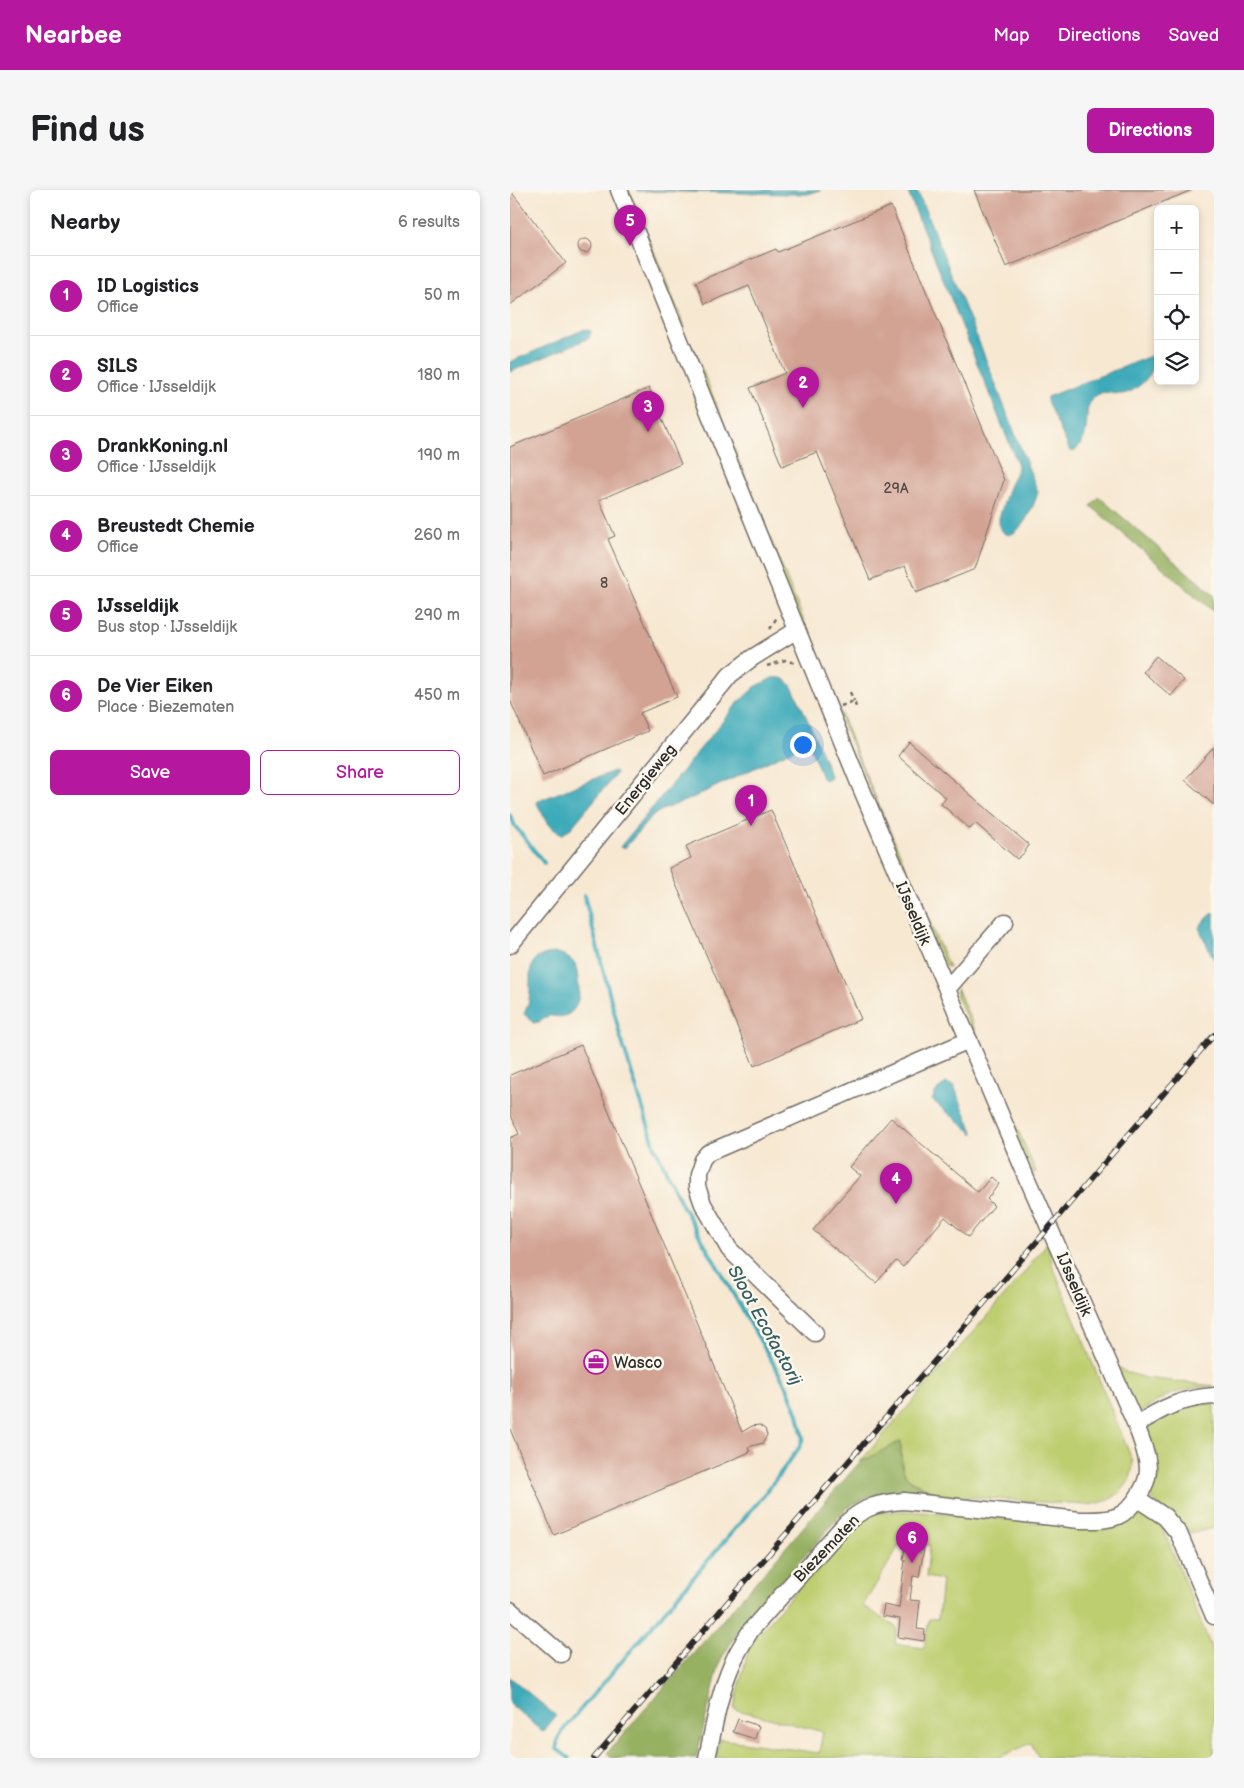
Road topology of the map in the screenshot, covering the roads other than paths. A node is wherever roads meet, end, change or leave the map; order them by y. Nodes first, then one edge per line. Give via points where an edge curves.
1 (619, 190) edge
2 (797, 630) junction
3 (1005, 922) dead end
4 (510, 945) edge
5 (947, 989) junction
6 (968, 1040) junction
7 (815, 1333) dead end
8 (1214, 1396) edge
9 (1136, 1425) junction
10 (1138, 1499) junction
11 (510, 1610) edge
12 (1214, 1616) edge
13 (561, 1654) dead end
14 (707, 1758) edge

1 - 2 street, IJsseldijk
2 - 4 street, Energieweg via 730,675
2 - 5 street, IJsseldijk
3 - 5 street
5 - 6 street, IJsseldijk
6 - 7 street via 708,1153 702,1160 696,1187 728,1249
6 - 9 street, IJsseldijk
8 - 9 street via 1173,1404
9 - 10 street, IJsseldijk via 1148,1470
10 - 12 street via 1165,1517 1179,1534
10 - 14 street, Biezematen via 1119,1516 1103,1520 904,1501 881,1502 857,1513 742,1644 724,1687
11 - 13 street

